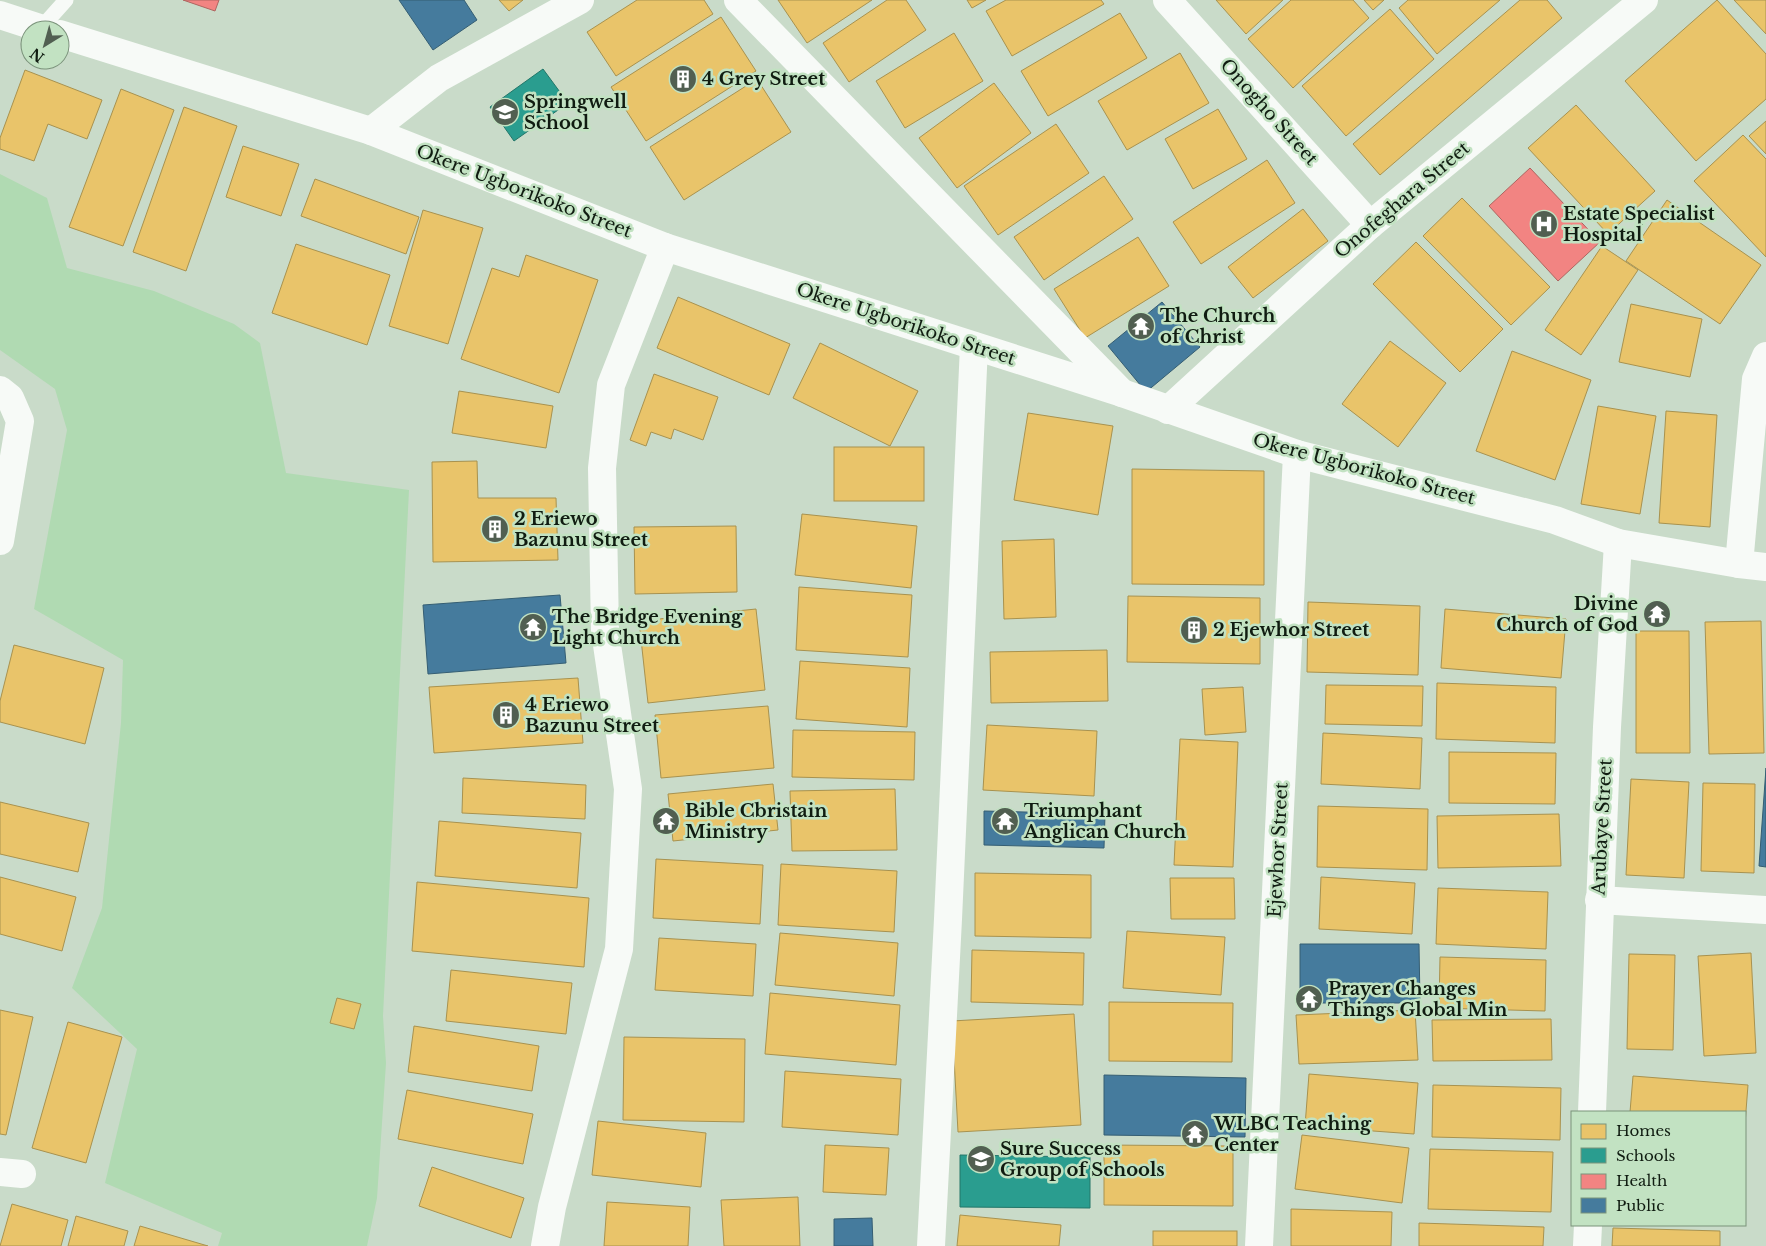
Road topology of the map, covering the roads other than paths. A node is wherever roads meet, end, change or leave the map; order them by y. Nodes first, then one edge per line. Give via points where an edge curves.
1 (66, 0) edge
2 (580, 0) edge
3 (738, 0) edge
4 (1167, 0) edge
5 (1627, 5) edge
6 (0, 15) edge
7 (55, 20) edge
8 (20, 22) edge
9 (70, 38) edge
10 (371, 131) junction
11 (1370, 225) junction
12 (665, 247) junction
13 (974, 346) junction
14 (1766, 356) edge
15 (0, 390) edge
16 (1122, 394) junction
17 (1168, 410) junction
18 (1297, 454) junction
19 (0, 541) edge
20 (1618, 542) junction
21 (1740, 564) junction
22 (1766, 567) edge
23 (1599, 900) junction
24 (1766, 910) edge
25 (1592, 1111) edge
26 (1588, 1226) edge
27 (545, 1246) edge
28 (931, 1246) edge
29 (1259, 1246) edge
30 (1588, 1246) edge

1 - 7 lane
2 - 10 street via 439,78
3 - 16 street
4 - 11 street, Onogho Street
5 - 11 street, Onofeghara Street
6 - 8 street, Okere Ugborikoko Street
9 - 10 street, Okere Ugborikoko Street
10 - 12 street, Okere Ugborikoko Street
11 - 17 street, Onofeghara Street
12 - 13 street, Okere Ugborikoko Street
12 - 27 street via 611,385 602,468 605,631 628,789 619,949 552,1207
13 - 16 street, Okere Ugborikoko Street
13 - 28 street
14 - 21 street via 1756,379
15 - 19 street via 10,398 20,421
16 - 17 street, Okere Ugborikoko Street
17 - 18 street, Okere Ugborikoko Street
18 - 20 street, Okere Ugborikoko Street via 1555,520
18 - 29 street, Ejewhor Street
20 - 21 street, Okere Ugborikoko Street
20 - 23 street, Arubaye Street
21 - 22 street, Okere Ugborikoko Street
23 - 24 street
23 - 25 street, Arubaye Street
26 - 30 street

